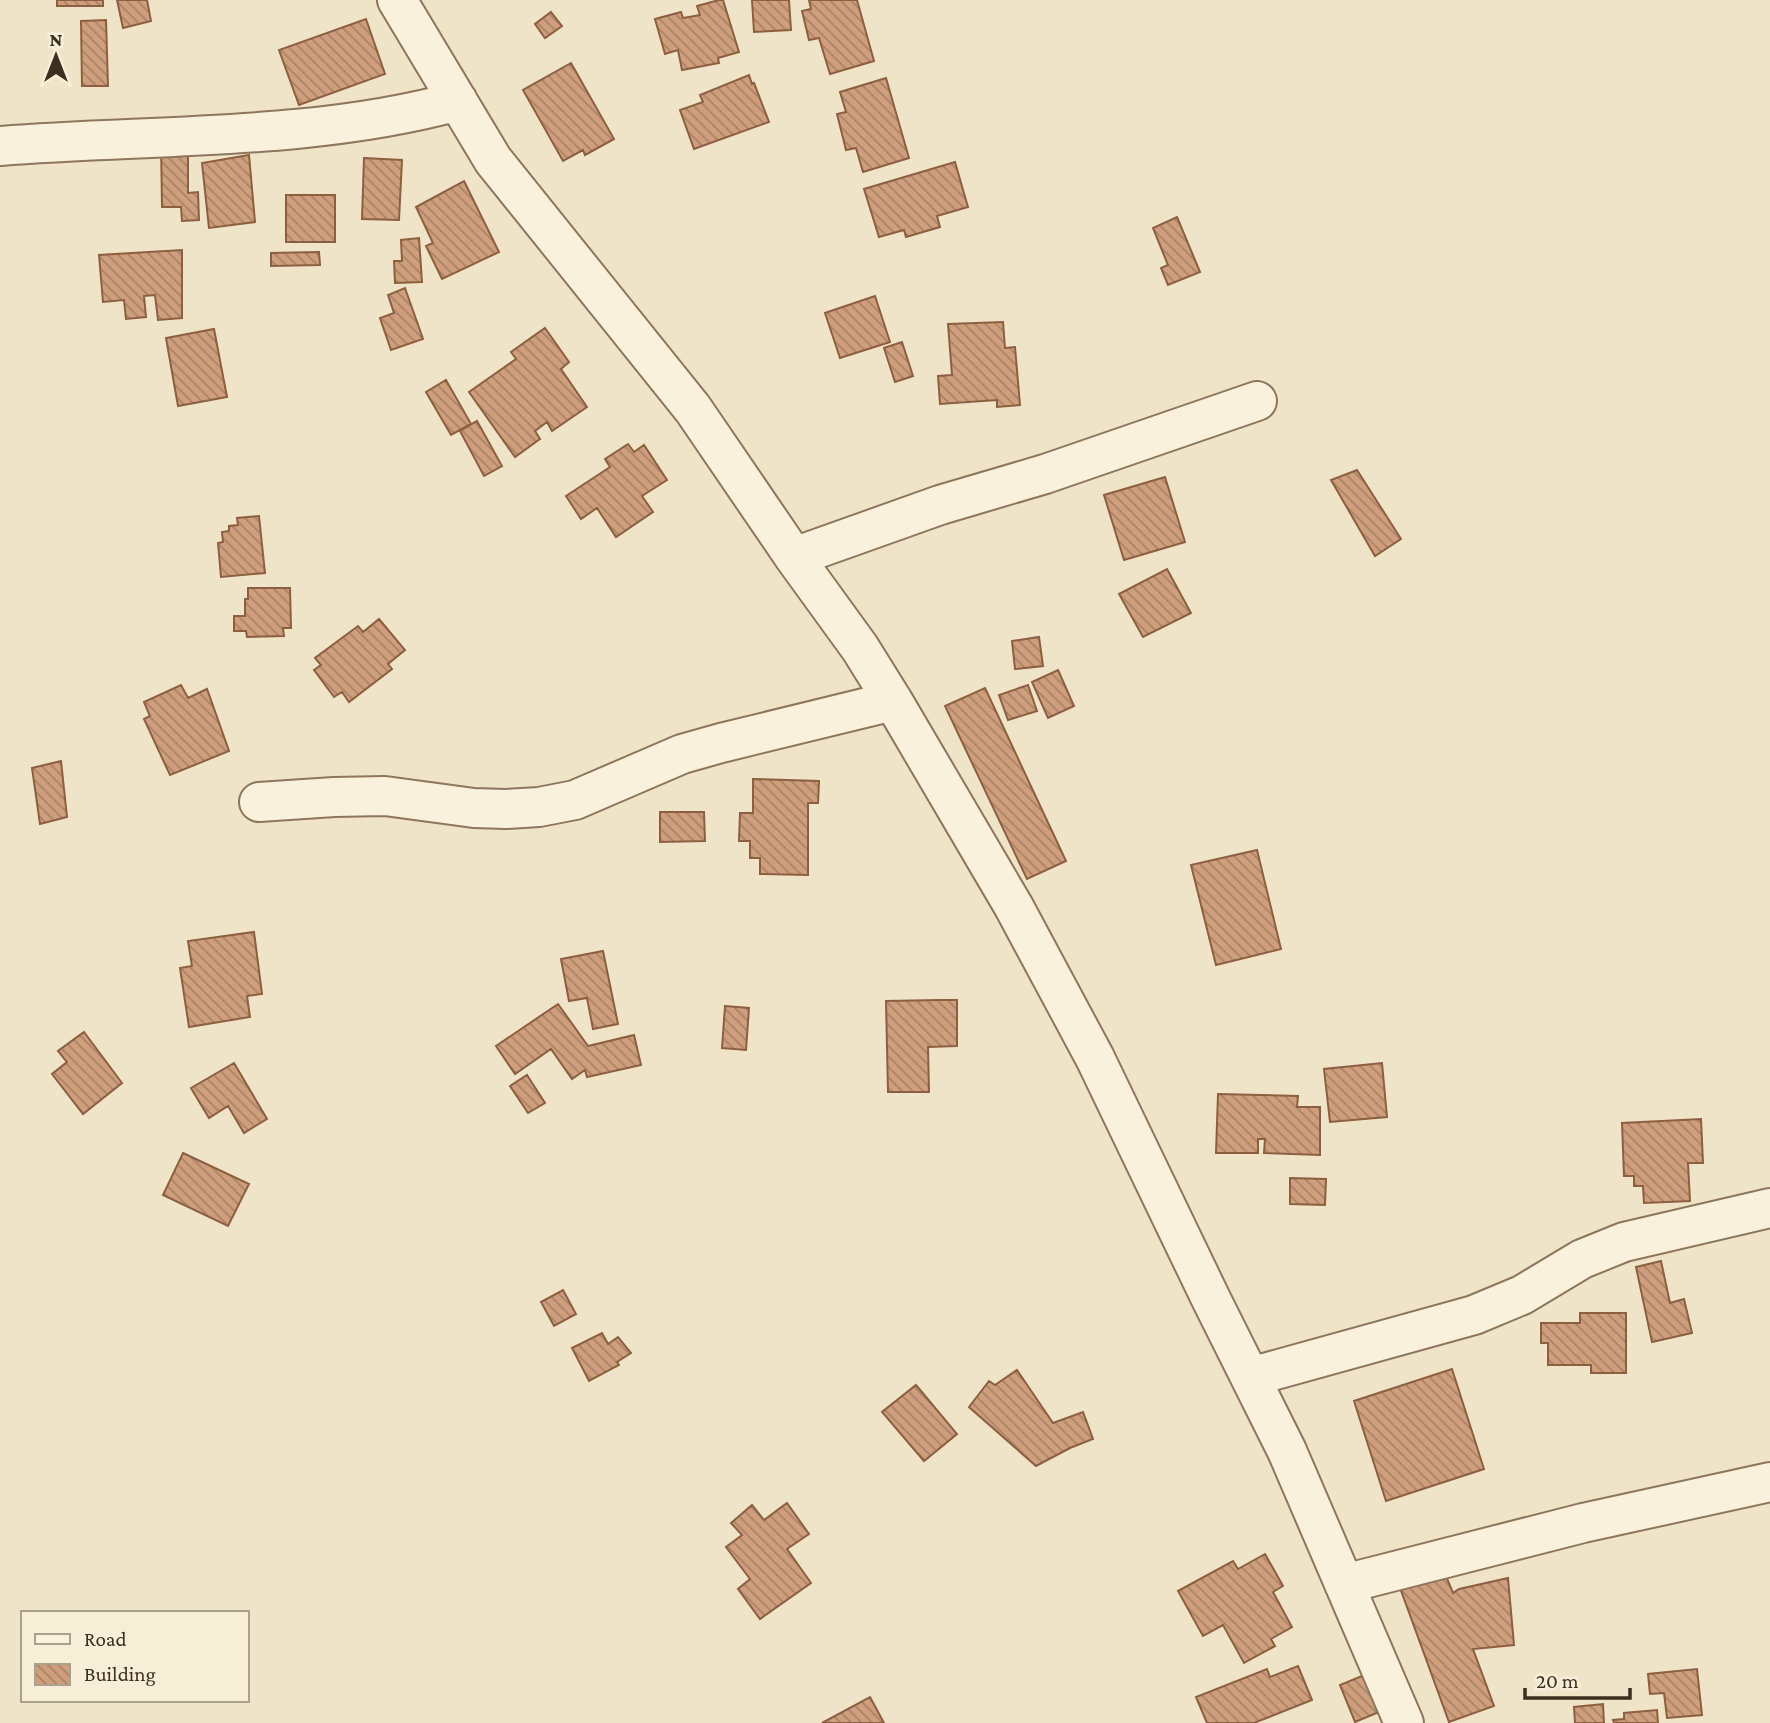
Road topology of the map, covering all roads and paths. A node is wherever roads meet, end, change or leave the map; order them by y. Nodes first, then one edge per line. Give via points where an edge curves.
1 (397, 0) edge
2 (458, 101) junction
3 (0, 146) edge
4 (1257, 401) dead end
5 (794, 557) junction
6 (894, 701) junction
7 (259, 802) dead end
8 (1770, 1208) edge
9 (1250, 1377) junction
10 (1770, 1482) edge
11 (1344, 1584) junction
12 (1404, 1723) edge

1 - 2 street
2 - 3 street via 425,110 287,129
2 - 5 street via 493,160 693,409
4 - 5 street
5 - 6 street
6 - 7 street via 681,754 575,800 539,807 474,807 386,796
6 - 9 street via 1014,907 1095,1058
8 - 9 street via 1624,1242 1474,1315
9 - 11 street
10 - 11 street via 1583,1523
11 - 12 street

